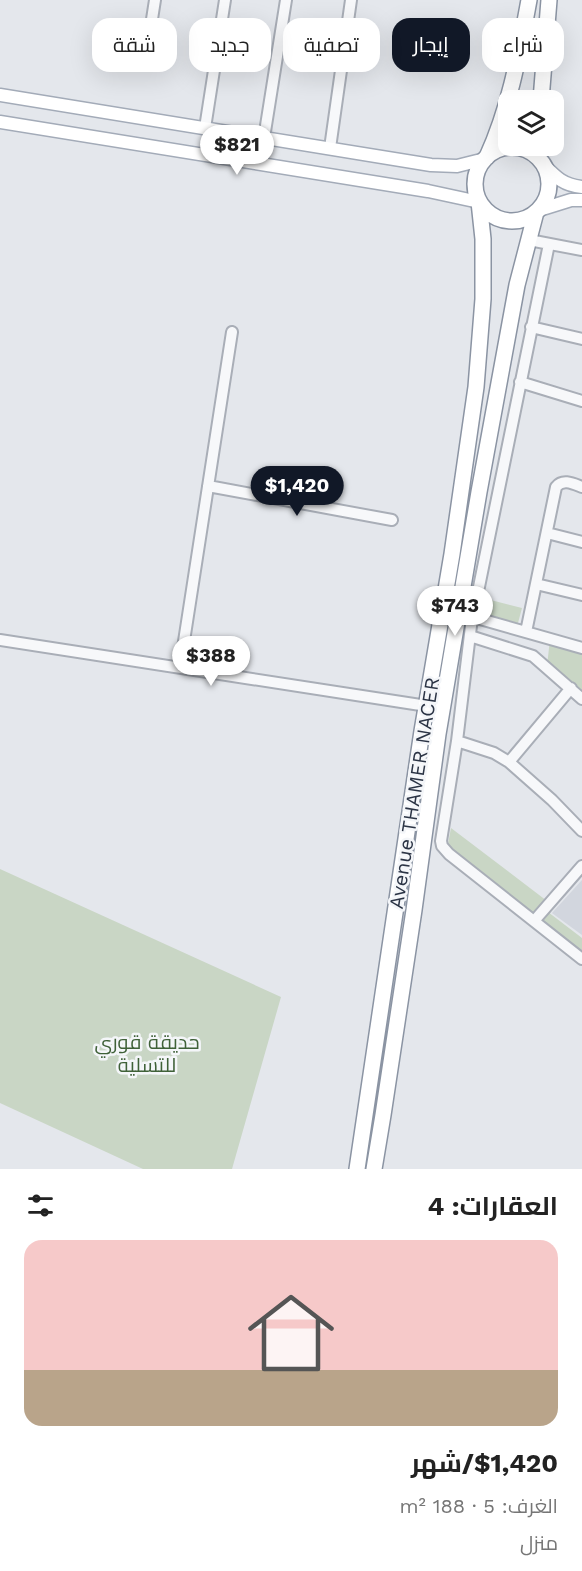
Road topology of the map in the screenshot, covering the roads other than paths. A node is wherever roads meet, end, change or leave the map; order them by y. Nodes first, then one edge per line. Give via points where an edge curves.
1 (156, 0) edge
2 (225, 0) edge
3 (286, 0) edge
4 (351, 0) edge
5 (529, 0) edge
6 (549, 0) edge
7 (153, 18) edge
8 (542, 90) edge
9 (0, 95) edge
10 (0, 122) edge
11 (205, 128) junction
12 (264, 138) junction
13 (330, 148) junction
14 (498, 150) edge
15 (539, 156) edge
16 (540, 156) edge
17 (486, 158) junction
18 (582, 187) edge
19 (582, 200) edge
20 (479, 202) junction
21 (538, 211) junction
22 (529, 240) junction
23 (549, 244) junction
24 (582, 250) edge
25 (531, 327) junction
26 (232, 332) dead end
27 (582, 339) edge
28 (520, 382) junction
29 (582, 400) edge
30 (208, 486) junction
31 (582, 487) edge
32 (392, 520) dead end
33 (547, 533) junction
34 (582, 542) edge
35 (536, 584) junction
36 (582, 595) edge
37 (473, 618) junction
38 (526, 632) junction
39 (470, 636) junction
40 (0, 640) edge
41 (582, 648) edge
42 (180, 668) junction
43 (571, 688) junction
44 (582, 699) edge
45 (427, 706) junction
46 (458, 741) junction
47 (509, 762) junction
48 (582, 831) edge
49 (582, 866) edge
50 (534, 921) junction
51 (582, 959) edge
52 (357, 1169) edge
53 (374, 1169) edge

1 - 7 street
2 - 11 street
3 - 12 street
4 - 13 street
5 - 17 highway via 508,103
6 - 8 highway
9 - 11 main road
10 - 20 main road
11 - 12 main road
12 - 13 main road
13 - 17 main road via 431,165 457,166
14 - 17 highway
15 - 21 highway via 549,185
16 - 18 main road via 557,179
17 - 20 highway via 476,178
19 - 21 main road
20 - 21 highway via 486,211 505,221 527,218
20 - 45 highway, Avenue THAMER NACER via 484,269 480,358
21 - 22 highway, Avenue THAMER NACER
22 - 23 street
22 - 53 highway, Avenue THAMER NACER via 481,480 440,723
23 - 24 street
23 - 25 street
25 - 27 street
25 - 28 street
26 - 30 street
28 - 29 street
28 - 37 street
30 - 32 street
30 - 42 street
31 - 33 street via 559,483
33 - 34 street
33 - 35 street
35 - 36 street
35 - 38 street
37 - 38 street
37 - 39 street
38 - 41 street
39 - 43 street via 533,656
39 - 46 street
40 - 42 street
42 - 45 street
43 - 44 street
43 - 47 street
45 - 52 highway, Avenue THAMER NACER
46 - 47 street
46 - 50 street via 442,846
47 - 48 street
49 - 50 street
50 - 51 street

